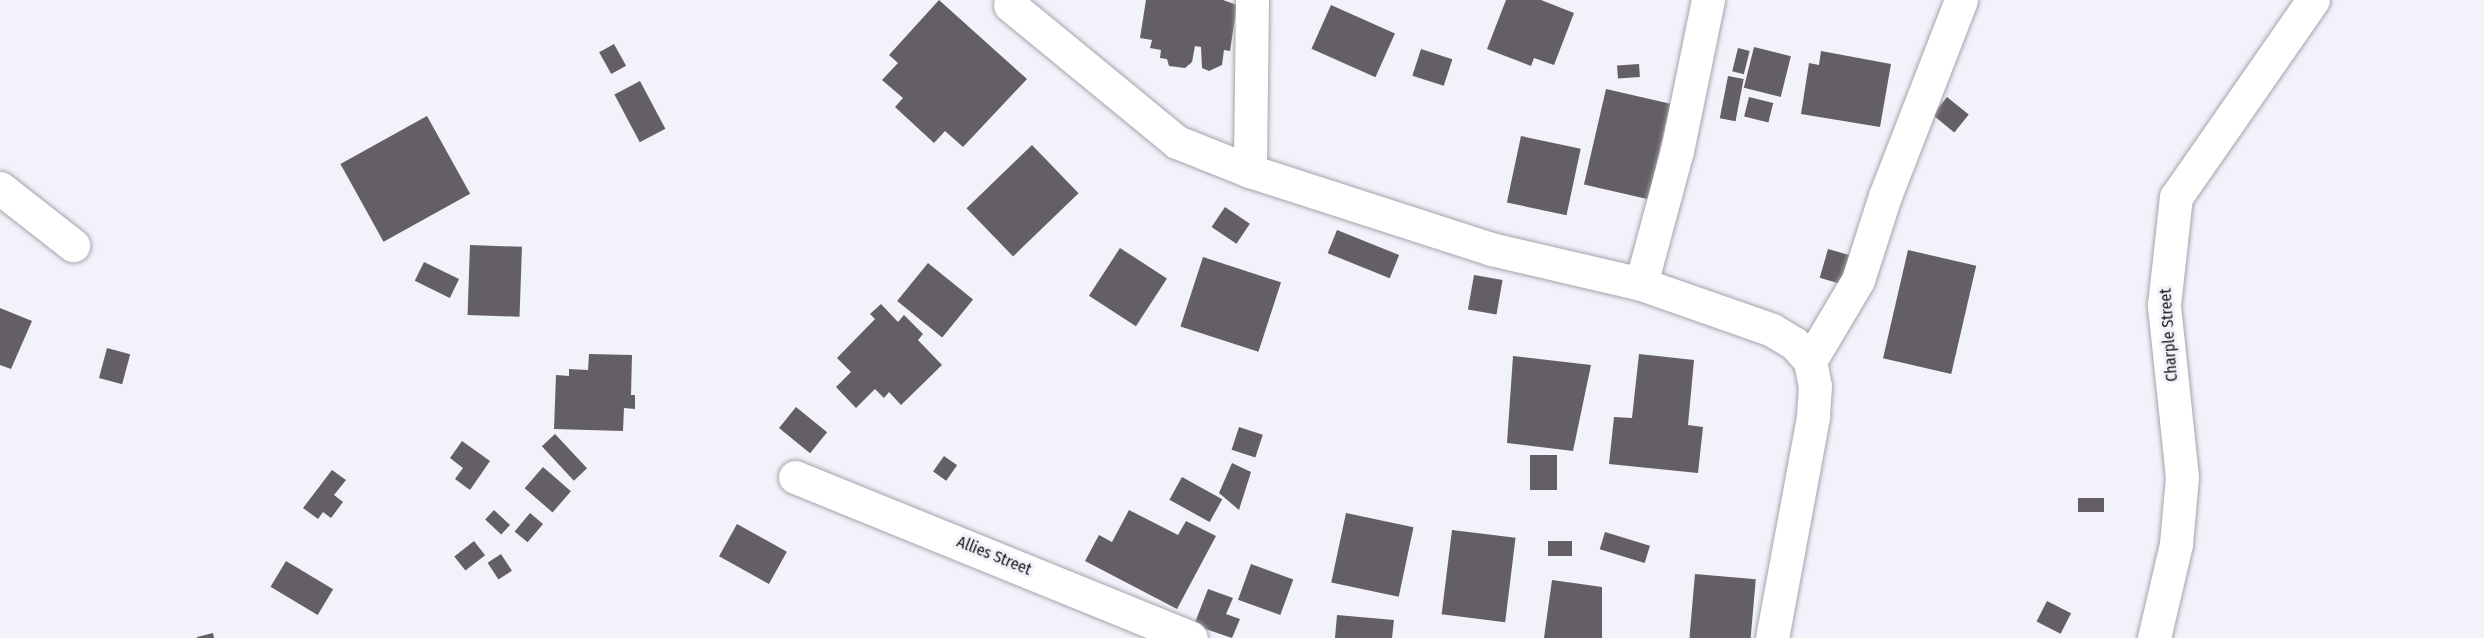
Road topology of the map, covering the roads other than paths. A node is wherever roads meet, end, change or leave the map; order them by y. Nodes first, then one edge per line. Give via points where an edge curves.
1 (1252, 0) edge
2 (1708, 0) edge
3 (1961, 0) edge
4 (2313, 0) edge
5 (1010, 4) dead end
6 (1250, 171) junction
7 (0, 188) edge
8 (73, 245) dead end
9 (1641, 284) junction
10 (1810, 361) junction
11 (795, 477) dead end
12 (1191, 638) edge
13 (1772, 638) edge
14 (2154, 638) edge

1 - 6 street
2 - 9 street via 1677,151
3 - 10 street via 1885,196 1858,280
4 - 14 street, Charple Street via 2176,197 2164,305 2182,477 2176,544
5 - 6 street via 1178,142
6 - 9 street via 1491,249
7 - 8 street
9 - 10 street via 1772,330 1794,343
10 - 13 street via 1815,386 1813,417
11 - 12 street, Allies Street

